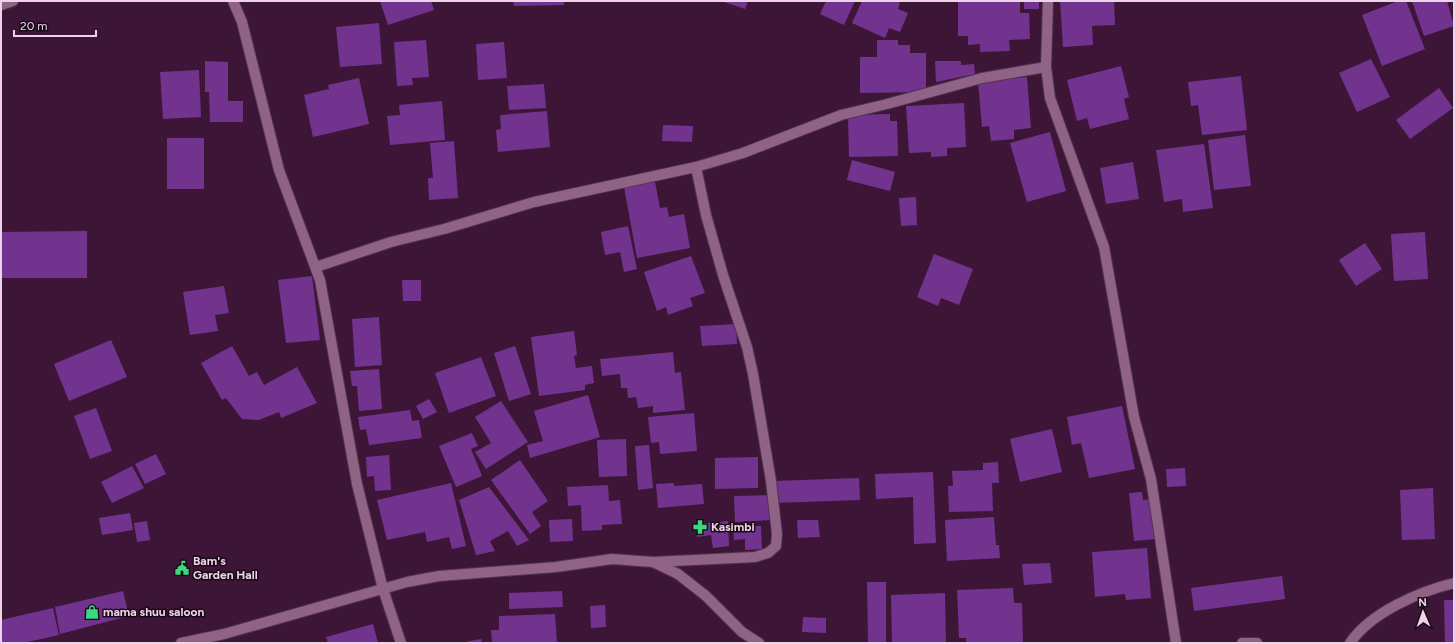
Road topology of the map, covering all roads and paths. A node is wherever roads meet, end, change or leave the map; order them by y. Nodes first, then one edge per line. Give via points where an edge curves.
1 (13, 1) edge
2 (233, 1) edge
3 (1048, 1) edge
4 (1, 5) edge
5 (1046, 67) junction
6 (696, 167) junction
7 (316, 267) junction
8 (653, 562) junction
9 (1454, 583) edge
10 (383, 589) junction
11 (742, 632) junction
12 (181, 643) edge
13 (401, 643) edge
14 (747, 643) edge
15 (759, 643) edge
16 (1176, 643) edge
17 (1242, 643) edge
18 (1257, 643) edge
19 (1350, 643) edge

1 - 4 street
2 - 7 street via 242,22 279,170
3 - 5 street
5 - 6 street via 982,78 841,115 743,153
5 - 16 street via 1052,104 1104,247 1134,417 1151,479
6 - 7 street via 534,202 391,242
6 - 8 street via 706,215 752,367 771,481 776,546 768,553 755,557
7 - 10 street via 325,302 357,484
8 - 10 street via 612,559 556,567 439,576
8 - 11 street via 678,574 706,596
9 - 19 street via 1439,586 1403,601 1380,614
10 - 12 street via 224,634
10 - 13 street
11 - 14 street
11 - 15 street
17 - 18 street

